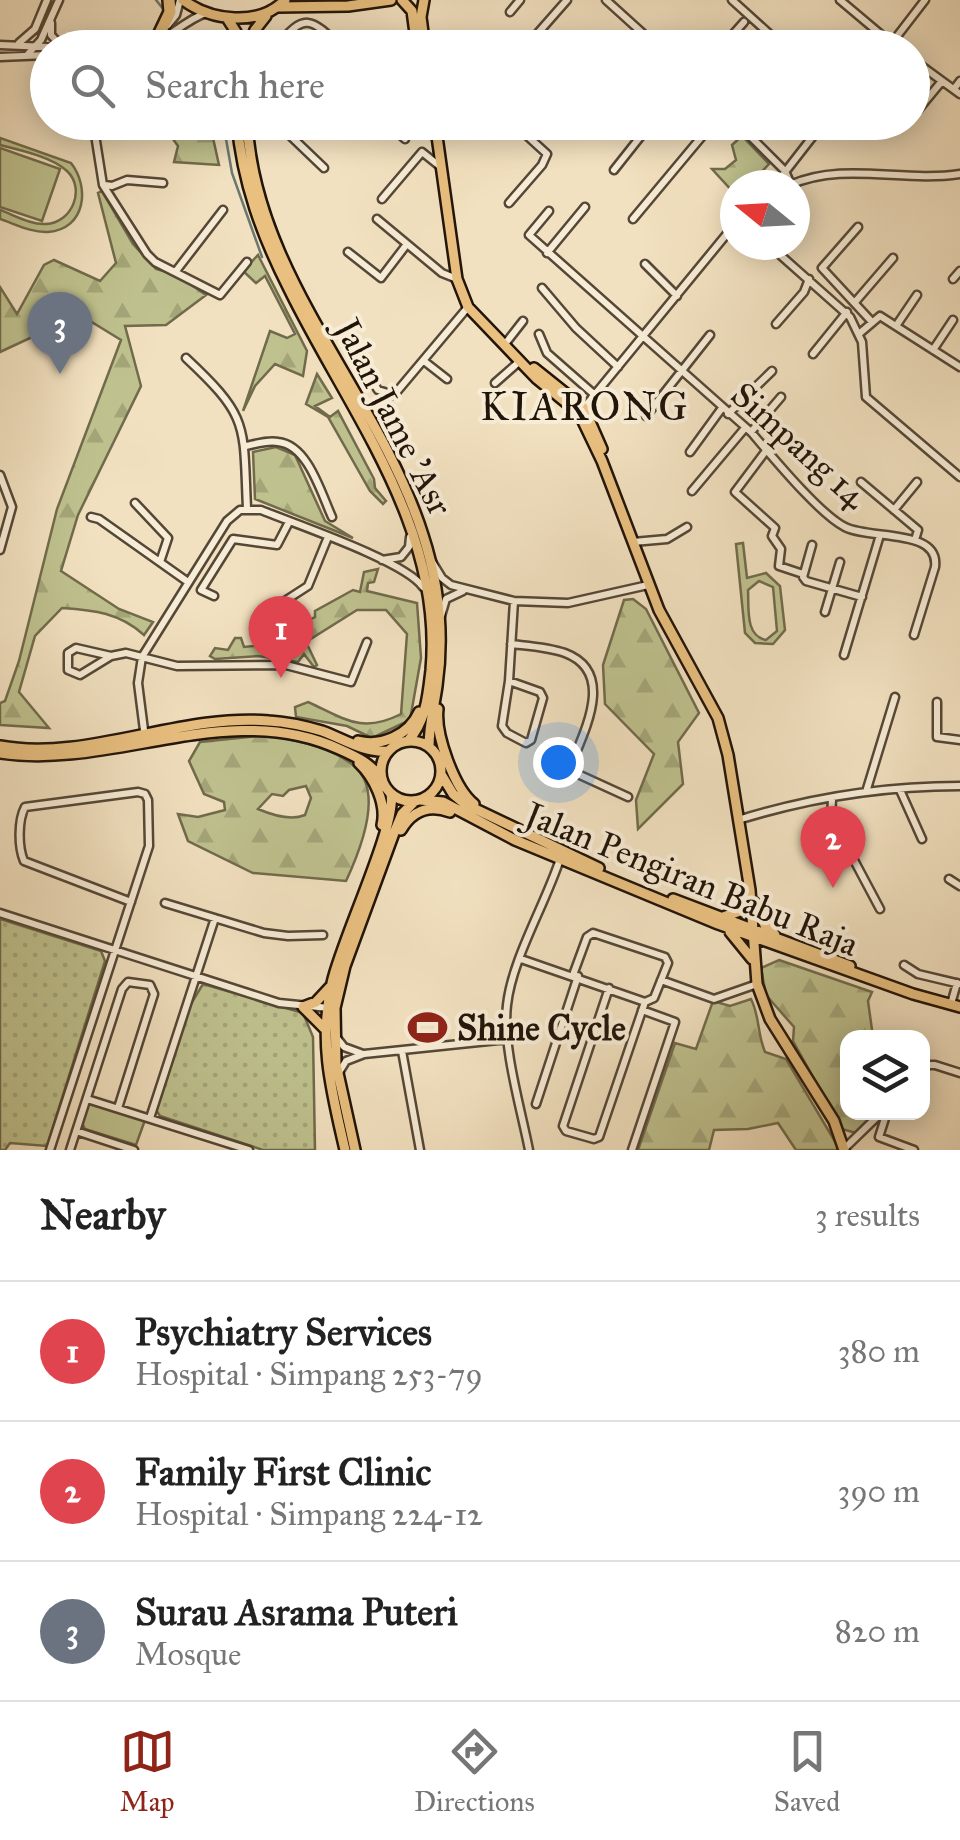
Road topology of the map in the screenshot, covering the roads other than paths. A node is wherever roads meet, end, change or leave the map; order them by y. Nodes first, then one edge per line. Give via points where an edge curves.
1 (48, 0) edge
2 (59, 0) edge
3 (169, 0) edge
4 (181, 0) edge
5 (391, 0) edge
6 (402, 0) edge
7 (424, 0) edge
8 (520, 0) edge
9 (566, 0) edge
10 (606, 0) edge
11 (732, 0) edge
12 (840, 0) edge
13 (925, 0) edge
14 (281, 4) edge
15 (208, 12) junction
16 (510, 12) dead end
17 (268, 14) junction
18 (225, 17) junction
19 (52, 21) junction
20 (744, 22) dead end
21 (36, 30) edge
22 (47, 30) edge
23 (51, 30) edge
24 (162, 30) edge
25 (163, 30) edge
26 (176, 30) edge
27 (235, 30) edge
28 (254, 30) edge
29 (290, 30) edge
30 (324, 30) edge
31 (415, 30) edge
32 (423, 30) edge
33 (541, 30) edge
34 (640, 30) edge
35 (737, 30) edge
36 (765, 30) edge
37 (874, 30) edge
38 (903, 30) edge
39 (30, 34) edge
40 (0, 46) edge
41 (14, 46) junction
42 (30, 46) edge
43 (28, 54) edge
44 (0, 57) edge
45 (930, 72) edge
46 (960, 80) edge
47 (942, 81) junction
48 (957, 92) edge
49 (930, 96) edge
50 (96, 140) edge
51 (240, 140) edge
52 (249, 140) edge
53 (295, 140) edge
54 (438, 140) edge
55 (532, 140) edge
56 (638, 140) edge
57 (699, 140) edge
58 (754, 140) edge
59 (810, 140) edge
60 (324, 168) dead end
61 (442, 169) junction
62 (614, 170) dead end
63 (784, 170) edge
64 (786, 170) edge
65 (960, 174) edge
66 (810, 175) edge
67 (813, 176) junction
68 (810, 177) edge
69 (163, 183) dead end
70 (104, 185) junction
71 (382, 199) dead end
72 (509, 203) dead end
73 (585, 207) dead end
74 (223, 210) dead end
75 (549, 211) dead end
76 (378, 219) dead end
77 (633, 220) dead end
78 (858, 227) dead end
79 (720, 243) edge
80 (407, 244) junction
81 (348, 252) dead end
82 (547, 253) junction
83 (893, 258) dead end
84 (787, 260) edge
85 (247, 262) dead end
86 (645, 264) dead end
87 (176, 270) junction
88 (960, 270) edge
89 (457, 279) junction
90 (809, 279) junction
91 (953, 279) dead end
92 (542, 288) dead end
93 (916, 295) dead end
94 (677, 296) junction
95 (856, 302) junction
96 (468, 307) junction
97 (847, 312) junction
98 (952, 320) dead end
99 (523, 321) dead end
100 (872, 322) junction
101 (776, 324) dead end
102 (896, 326) junction
103 (860, 333) junction
104 (539, 334) dead end
105 (710, 335) dead end
106 (643, 338) junction
107 (505, 344) junction
108 (933, 350) junction
109 (813, 354) dead end
110 (186, 358) dead end
111 (358, 360) dead end
112 (522, 360) junction
113 (424, 361) junction
114 (960, 367) edge
115 (618, 368) junction
116 (772, 370) dead end
117 (680, 372) junction
118 (447, 379) dead end
119 (494, 383) dead end
120 (596, 396) junction
121 (781, 397) dead end
122 (582, 410) junction
123 (726, 411) junction
124 (646, 416) dead end
125 (748, 430) junction
126 (246, 446) junction
127 (690, 452) dead end
128 (765, 452) junction
129 (0, 474) edge
130 (960, 476) edge
131 (862, 482) dead end
132 (917, 482) dead end
133 (692, 490) dead end
134 (135, 503) dead end
135 (247, 508) junction
136 (894, 510) junction
137 (91, 517) dead end
138 (332, 517) dead end
139 (409, 519) junction
140 (290, 522) junction
141 (686, 527) dead end
142 (880, 535) junction
143 (328, 538) junction
144 (915, 540) junction
145 (633, 542) junction
146 (812, 544) dead end
147 (0, 550) edge
148 (430, 559) junction
149 (381, 560) junction
150 (160, 562) junction
151 (840, 562) dead end
152 (804, 574) junction
153 (188, 582) junction
154 (648, 585) junction
155 (832, 589) junction
156 (464, 590) junction
157 (214, 596) dead end
158 (428, 597) junction
159 (862, 597) junction
160 (514, 601) junction
161 (826, 612) dead end
162 (440, 617) junction
163 (272, 618) dead end
164 (914, 635) dead end
165 (367, 642) dead end
166 (510, 644) junction
167 (111, 656) junction
168 (844, 656) dead end
169 (142, 657) junction
170 (430, 678) junction
171 (509, 681) junction
172 (437, 687) junction
173 (895, 698) dead end
174 (937, 702) dead end
175 (143, 719) junction
176 (166, 729) junction
177 (322, 736) junction
178 (145, 738) junction
179 (960, 740) edge
180 (408, 741) junction
181 (430, 747) junction
182 (0, 750) edge
183 (388, 751) junction
184 (441, 774) junction
185 (382, 779) junction
186 (960, 786) edge
187 (900, 789) junction
188 (866, 792) junction
189 (391, 794) junction
190 (628, 797) dead end
191 (832, 799) junction
192 (418, 801) junction
193 (738, 820) junction
194 (489, 821) junction
195 (922, 839) dead end
196 (560, 859) junction
197 (377, 867) junction
198 (948, 879) dead end
199 (960, 886) edge
200 (750, 890) junction
201 (130, 902) junction
202 (166, 902) dead end
203 (880, 908) dead end
204 (0, 913) edge
205 (215, 918) junction
206 (719, 921) junction
207 (752, 933) junction
208 (323, 935) dead end
209 (776, 937) junction
210 (115, 950) junction
211 (802, 955) junction
212 (521, 959) junction
213 (754, 961) junction
214 (904, 965) dead end
215 (196, 976) junction
216 (576, 976) junction
217 (661, 980) junction
218 (757, 984) junction
219 (958, 984) edge
220 (331, 986) junction
221 (609, 988) junction
222 (952, 1004) edge
223 (643, 1006) junction
224 (304, 1007) junction
225 (331, 1008) junction
226 (330, 1033) junction
227 (508, 1039) junction
228 (402, 1051) junction
229 (364, 1054) junction
230 (930, 1065) edge
231 (960, 1073) edge
232 (338, 1076) junction
233 (87, 1098) junction
234 (536, 1104) dead end
235 (118, 1108) junction
236 (150, 1118) junction
237 (875, 1120) edge
238 (882, 1120) edge
239 (76, 1131) junction
240 (105, 1146) edge
241 (844, 1149) edge
242 (50, 1150) edge
243 (70, 1150) edge
244 (134, 1150) edge
245 (249, 1150) edge
246 (344, 1150) edge
247 (355, 1150) edge
248 (420, 1150) edge
249 (530, 1150) edge
250 (632, 1150) edge
251 (914, 1150) edge

1 - 21 street
2 - 19 street
3 - 24 highway
4 - 15 main road
4 - 25 street
5 - 14 main road
6 - 31 main road
7 - 32 main road
8 - 16 street
9 - 33 street
10 - 34 street
11 - 36 street
12 - 37 street
13 - 38 street
14 - 17 main road
15 - 18 main road
15 - 26 street
17 - 18 main road
17 - 28 main road
18 - 27 main road
19 - 22 street
19 - 23 street
20 - 35 street
29 - 30 street via 304,22
39 - 41 street
40 - 41 street
41 - 42 street
43 - 44 street
45 - 47 street
46 - 48 street
47 - 48 street
47 - 49 street
50 - 70 street
51 - 139 main road, Jalan Jame 'Asr via 249,196 288,290
52 - 148 main road, Jalan Jame 'Asr via 269,227 399,478
53 - 60 street
54 - 61 main road
55 - 72 street via 545,151 542,165
56 - 62 street
57 - 77 street
58 - 63 street
59 - 64 street
61 - 71 street via 422,152
61 - 89 main road
65 - 67 street
66 - 67 street
67 - 68 street
69 - 70 street
70 - 87 street via 147,254
73 - 82 street
74 - 87 street
75 - 82 street, Simpang 14 via 529,235
76 - 80 street
78 - 95 street via 822,268
79 - 94 street
80 - 81 street via 381,278
80 - 89 street
82 - 106 street, Simpang 14
83 - 95 street
84 - 90 street
85 - 87 street via 220,295
86 - 94 street
88 - 91 street
89 - 96 main road
90 - 97 street
90 - 101 street
92 - 115 street
93 - 102 street
94 - 106 street
95 - 100 street
96 - 107 main road
96 - 113 street
97 - 103 street
97 - 109 street
98 - 108 street
99 - 107 street
100 - 102 street via 880,316
100 - 103 street
102 - 108 street
103 - 130 street via 866,397
104 - 120 street via 547,353
105 - 117 street
106 - 115 street
106 - 117 street, Simpang 14
107 - 112 main road
108 - 114 street
110 - 126 street via 227,400
111 - 113 street via 389,395 416,376
112 - 119 street
112 - 122 main road
113 - 118 street
115 - 120 street
116 - 123 street
117 - 123 street, Simpang 14
117 - 124 street
120 - 122 street
121 - 125 street
122 - 145 main road via 607,459
123 - 125 street, Simpang 14
123 - 127 street
125 - 128 street, Simpang 14
125 - 133 street
126 - 135 street
126 - 138 street via 292,446
128 - 142 street, Simpang 14 via 840,525
128 - 152 street via 735,492 775,528 777,564
129 - 147 street via 12,507
131 - 136 street
132 - 136 street
134 - 150 street via 168,538
135 - 140 street
135 - 153 street via 227,521
136 - 144 street via 918,530
137 - 150 street
139 - 149 street via 406,552
139 - 158 main road, Jalan Jame 'Asr
140 - 143 street
140 - 157 street via 278,546 228,542 201,590
141 - 145 street via 668,539
142 - 144 street, Simpang 14
142 - 159 street
143 - 149 street
143 - 163 street via 308,586 277,606
144 - 164 street via 936,557
145 - 154 main road
146 - 152 street
148 - 156 street via 445,581
148 - 162 main road, Jalan Jame 'Asr
149 - 158 street via 415,577
150 - 153 street
151 - 155 street
152 - 155 street via 806,581
153 - 169 street
154 - 160 street via 568,603
154 - 193 main road via 718,718
155 - 159 street
155 - 161 street
156 - 160 street
156 - 162 street via 446,599
158 - 170 main road, Jalan Jame 'Asr
159 - 168 street
160 - 166 street
162 - 172 main road, Jalan Jame 'Asr
165 - 169 street via 352,682 286,665 177,666
166 - 171 street
166 - 190 street via 563,652 584,667 595,701 569,770
167 - 167 street via 76,648 66,666 84,674
167 - 169 street
169 - 175 street
170 - 177 main road via 416,720 397,735 371,743 331,731
170 - 180 main road, Jalan Jame 'Asr via 422,722
171 - 171 street via 540,692 544,701 530,740 519,742 502,726
172 - 181 main road, Jalan Jame 'Asr
172 - 194 main road via 438,726 459,787
173 - 188 street
174 - 179 street via 937,737
175 - 176 main road
175 - 178 street
176 - 177 main road via 255,720
176 - 178 main road
177 - 178 main road via 256,729
177 - 183 main road
177 - 185 main road
177 - 197 main road via 364,768 380,796
178 - 182 main road via 46,756
180 - 181 main road
180 - 183 main road
181 - 184 main road
183 - 185 main road
184 - 192 main road via 434,790
184 - 194 main road, Jalan Pengiran Babu Raja via 457,798
185 - 189 main road
186 - 187 street
187 - 188 street
187 - 195 street
188 - 191 street
189 - 192 main road
189 - 197 main road
191 - 193 street via 798,801
191 - 203 street via 831,817
192 - 194 main road, Jalan Pengiran Babu Raja via 437,800
192 - 197 main road via 398,822
193 - 200 main road
194 - 196 main road, Jalan Pengiran Babu Raja
194 - 197 main road via 422,810 406,820
194 - 206 main road, Jalan Pengiran Babu Raja
196 - 206 main road, Jalan Pengiran Babu Raja
196 - 212 street
197 - 220 main road
197 - 225 main road
198 - 199 street
200 - 206 main road via 740,912
200 - 207 main road
200 - 209 main road
201 - 201 street via 150,840 145,794 25,807 21,854 27,864
201 - 210 street
202 - 205 street
204 - 210 street
205 - 208 street via 268,934
205 - 215 street
206 - 207 main road, Jalan Pengiran Babu Raja
206 - 213 main road
207 - 209 main road, Jalan Pengiran Babu Raja
207 - 211 main road, Jalan Pengiran Babu Raja
207 - 213 main road
209 - 222 main road, Jalan Pengiran Babu Raja
210 - 215 street
210 - 242 street
211 - 213 main road via 769,948
211 - 222 main road, Jalan Pengiran Babu Raja
212 - 216 street
212 - 227 street via 507,1002
213 - 218 main road
214 - 219 street
215 - 224 street
215 - 236 street
216 - 217 street via 593,934 665,958
216 - 221 street
216 - 234 street
217 - 218 street via 720,999
217 - 223 street
218 - 241 main road
219 - 222 street
220 - 224 main road
220 - 225 main road
221 - 223 street
221 - 223 street via 566,1131 599,1137
223 - 250 street via 675,1022
224 - 225 street
224 - 226 main road
225 - 226 main road
226 - 229 street
226 - 232 main road
226 - 246 main road via 328,1075
227 - 228 street
227 - 249 street
228 - 229 street
228 - 248 street
229 - 232 street via 346,1062
230 - 231 street
232 - 247 main road
233 - 235 street
233 - 235 street via 122,989 132,980 143,982 154,998
233 - 239 street
235 - 236 street
236 - 245 street
237 - 241 street
238 - 251 street via 881,1139
239 - 240 street
239 - 243 street
240 - 244 street

